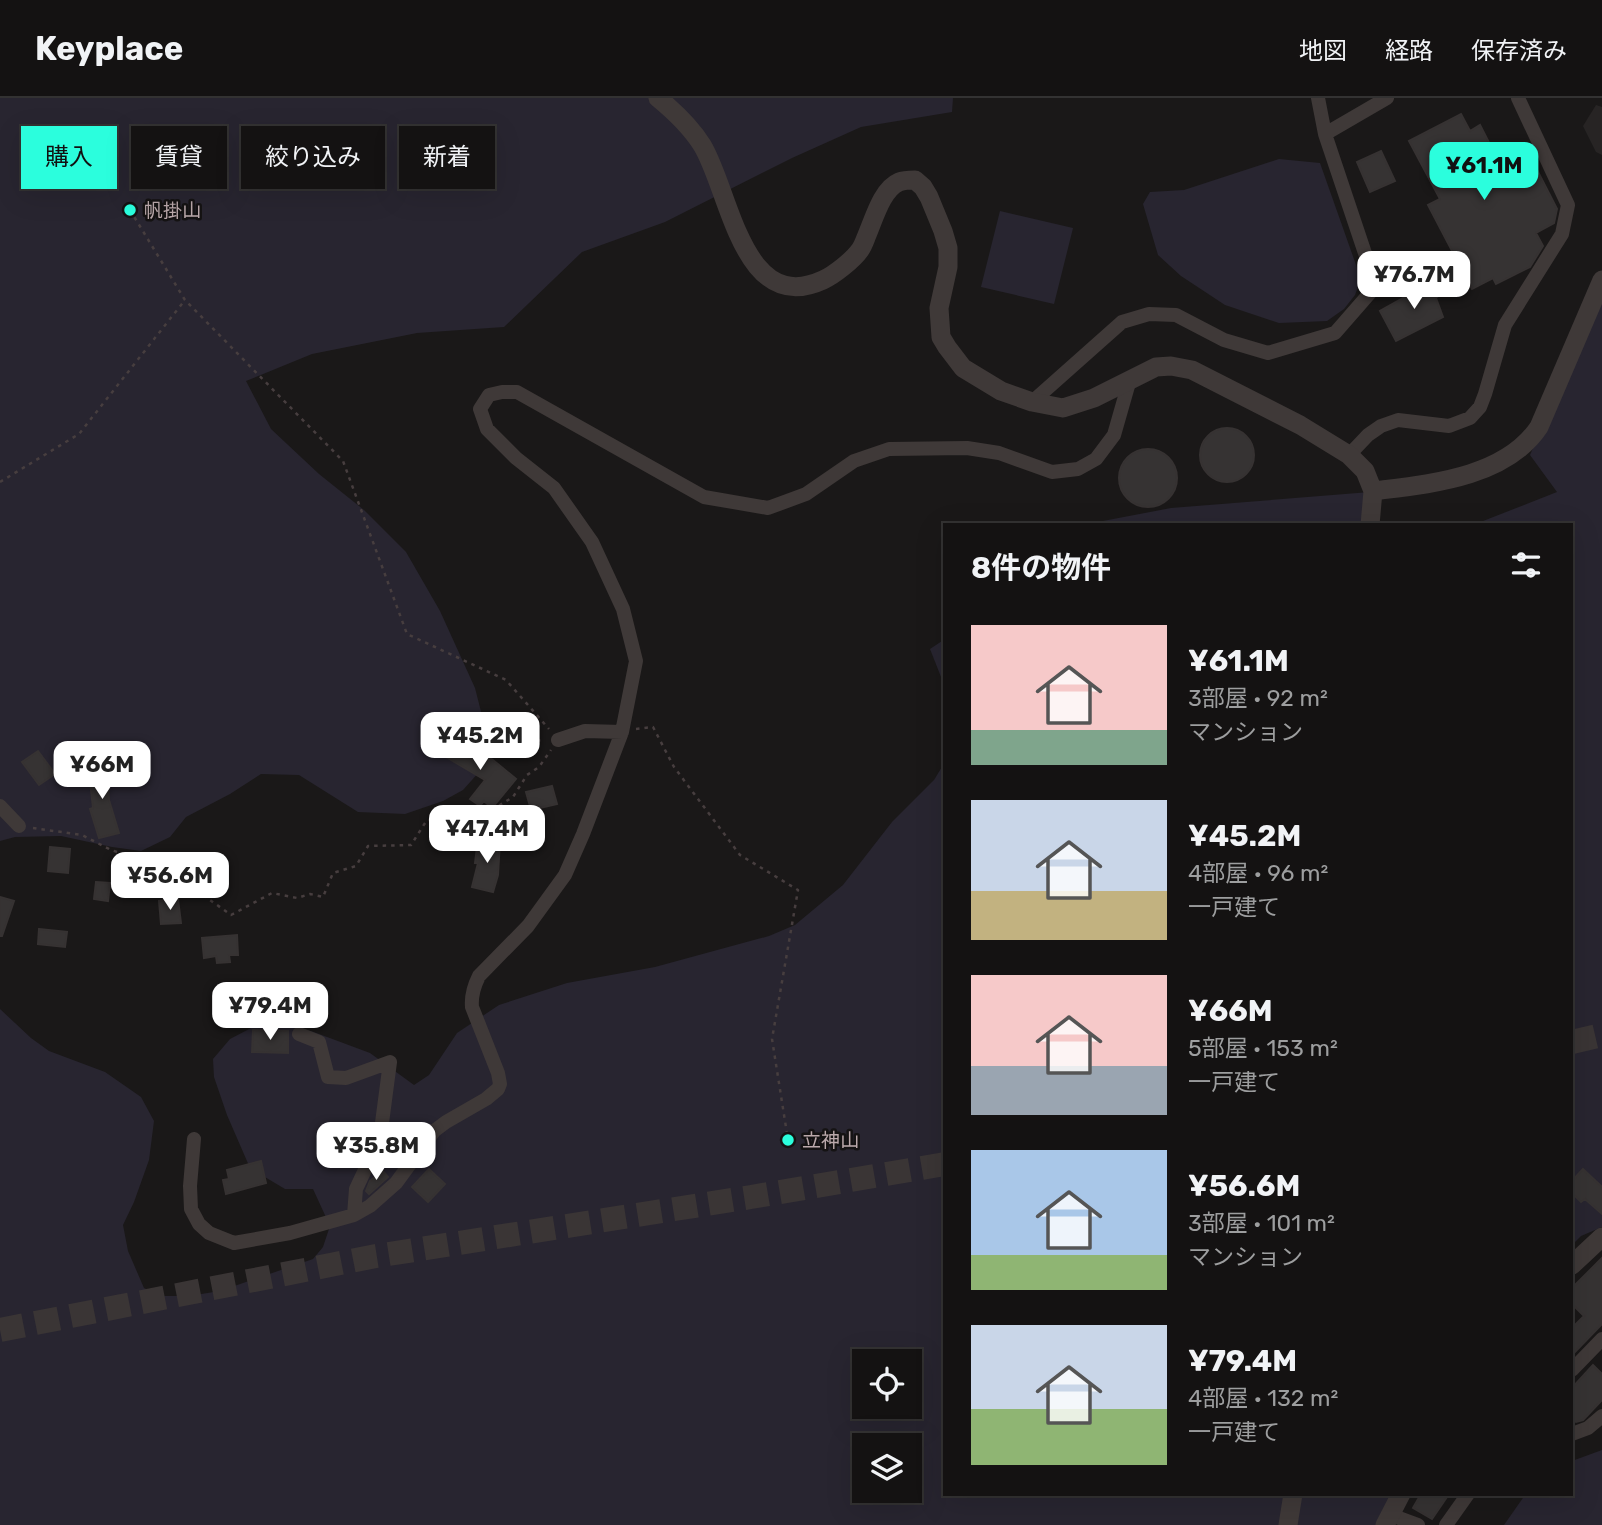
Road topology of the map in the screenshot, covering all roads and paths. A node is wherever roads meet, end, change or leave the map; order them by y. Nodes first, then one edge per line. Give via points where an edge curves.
1 (658, 98) edge
2 (1318, 98) edge
3 (1387, 98) edge
4 (1518, 98) edge
5 (1325, 134) junction
6 (130, 210) dead end
7 (1602, 281) edge
8 (185, 300) junction
9 (1130, 379) junction
10 (1031, 402) junction
11 (1349, 455) junction
12 (0, 482) edge
13 (1373, 491) junction
14 (1370, 523) edge
15 (622, 732) junction
16 (440, 738) dead end
17 (558, 740) junction
18 (0, 806) edge
19 (19, 826) joint
20 (299, 1034) dead end
21 (194, 1139) dead end
22 (788, 1140) dead end
23 (354, 1214) junction
24 (1602, 1237) edge
25 (1573, 1264) edge
26 (1602, 1339) edge
27 (1573, 1369) edge
28 (1602, 1416) edge
29 (1573, 1434) edge
30 (1293, 1496) edge
31 (1400, 1496) edge
32 (1467, 1496) edge
33 (1388, 1520) edge
34 (1288, 1525) edge
35 (1418, 1525) edge
36 (1446, 1525) edge

1 - 10 street via 703,146 746,250 762,273 781,285 801,286 837,272 861,250 887,189 900,181 915,180 929,197 948,248 939,308 941,337 963,368
2 - 5 street
3 - 5 street
4 - 11 street via 1568,205 1562,234 1505,326 1485,394 1470,418 1449,426 1398,420 1368,435
5 - 10 street via 1376,286 1335,333 1268,353 1224,340 1176,315 1149,313 1122,322
6 - 8 path
7 - 13 street via 1539,428 1528,441 1495,464 1469,474
8 - 12 path via 79,434
8 - 17 path via 343,461 407,634 506,680
9 - 10 street via 1063,408
9 - 11 street via 1156,367 1192,370
9 - 15 street via 1114,435 1096,459 1079,468 1052,472 967,447 889,449 854,461 806,494 768,508 704,497 517,392 489,395 480,409 487,429 554,488 592,542 623,609 636,661
11 - 13 street via 1365,471
13 - 14 street
15 - 17 street via 585,731
15 - 22 path via 653,727 674,767 740,855 798,890 772,1038
15 - 23 street via 565,875 528,926 475,984 472,1007 498,1073 498,1089 434,1131 397,1183
16 - 17 path via 456,727 522,742
17 - 19 path via 513,797 475,823 427,820 411,845 368,846 356,866 333,873 323,897 272,893 231,915 203,895 180,895 178,878 82,835
18 - 19 street
20 - 23 street via 318,1042 328,1077 346,1078 390,1062 380,1138 356,1188
21 - 23 street via 191,1209 209,1233 234,1243
24 - 25 street
26 - 27 street
28 - 29 street
30 - 34 street
31 - 33 street
32 - 36 street
33 - 35 street

